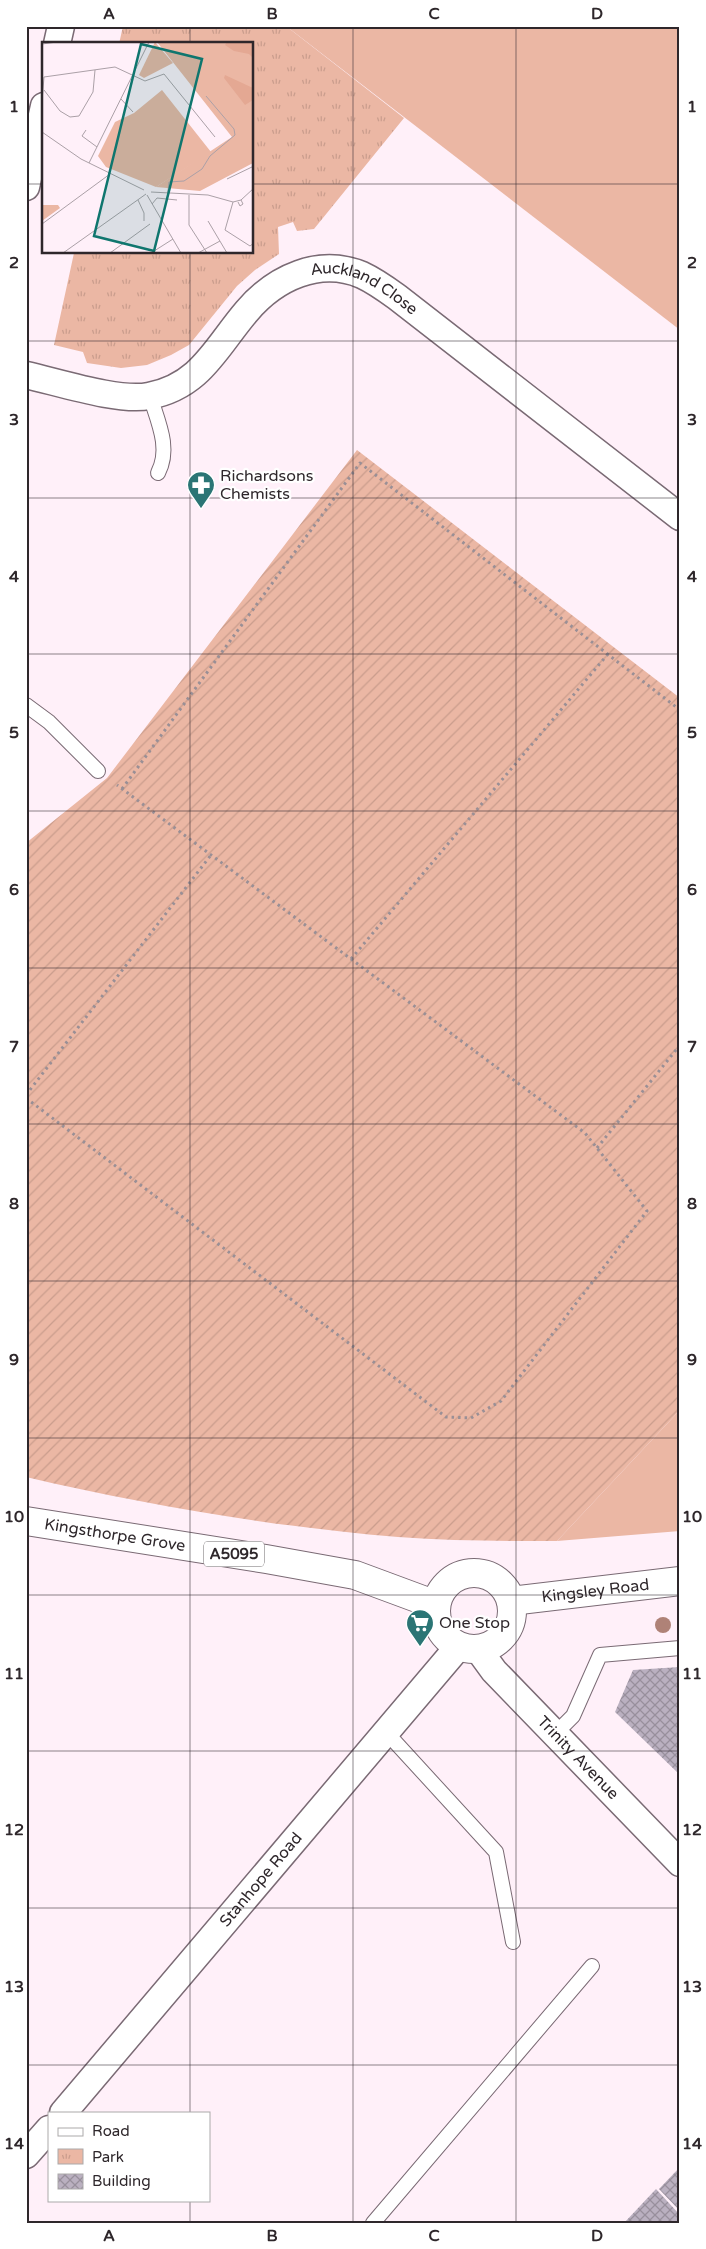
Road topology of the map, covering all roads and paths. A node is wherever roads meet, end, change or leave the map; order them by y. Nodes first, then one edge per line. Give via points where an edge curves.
1 (61, 26) edge
2 (57, 42) edge
3 (42, 115) edge
4 (26, 187) edge
5 (26, 375) edge
6 (150, 396) junction
7 (158, 473) dead end
8 (680, 517) edge
9 (608, 654) junction
10 (26, 705) edge
11 (680, 710) edge
12 (98, 771) joint
13 (122, 789) junction
14 (212, 855) junction
15 (352, 959) junction
16 (680, 1045) edge
17 (26, 1096) edge
18 (597, 1148) junction
19 (26, 1521) edge
20 (680, 1581) edge
21 (511, 1601) junction
22 (436, 1605) junction
23 (469, 1647) junction
24 (680, 1648) edge
25 (386, 1732) junction
26 (555, 1734) junction
27 (680, 1863) edge
28 (514, 1942) dead end
29 (592, 1966) dead end
30 (64, 2112) edge
31 (48, 2130) edge
32 (26, 2155) edge
33 (373, 2223) edge

1 - 2 street
3 - 4 street
5 - 6 street, Auckland Close via 119,396
6 - 7 lane via 164,445
6 - 8 street, Auckland Close via 185,382 200,371 246,311 278,284 297,274 337,268 360,274 397,297
9 - 11 path
9 - 13 path via 360,463
9 - 15 path
10 - 12 lane via 49,722
12 - 13 path
13 - 14 path
14 - 15 path
14 - 17 path
15 - 18 path via 586,1133
16 - 18 path
17 - 18 path via 446,1417 471,1418 501,1402 647,1210
19 - 22 main road, Kingsthorpe Grove / A5095 via 355,1575
20 - 21 main road, Kingsley Road
21 - 22 main road via 502,1585 481,1573 468,1573 445,1586
21 - 23 main road via 512,1614 506,1631 490,1645
22 - 23 main road via 440,1628 448,1639
23 - 25 street, Stanhope Road
23 - 26 street, Trinity Avenue
24 - 26 lane via 600,1655 573,1716
25 - 28 lane via 496,1852
25 - 30 street, Stanhope Road
26 - 27 street, Trinity Avenue
29 - 33 lane
31 - 32 street

